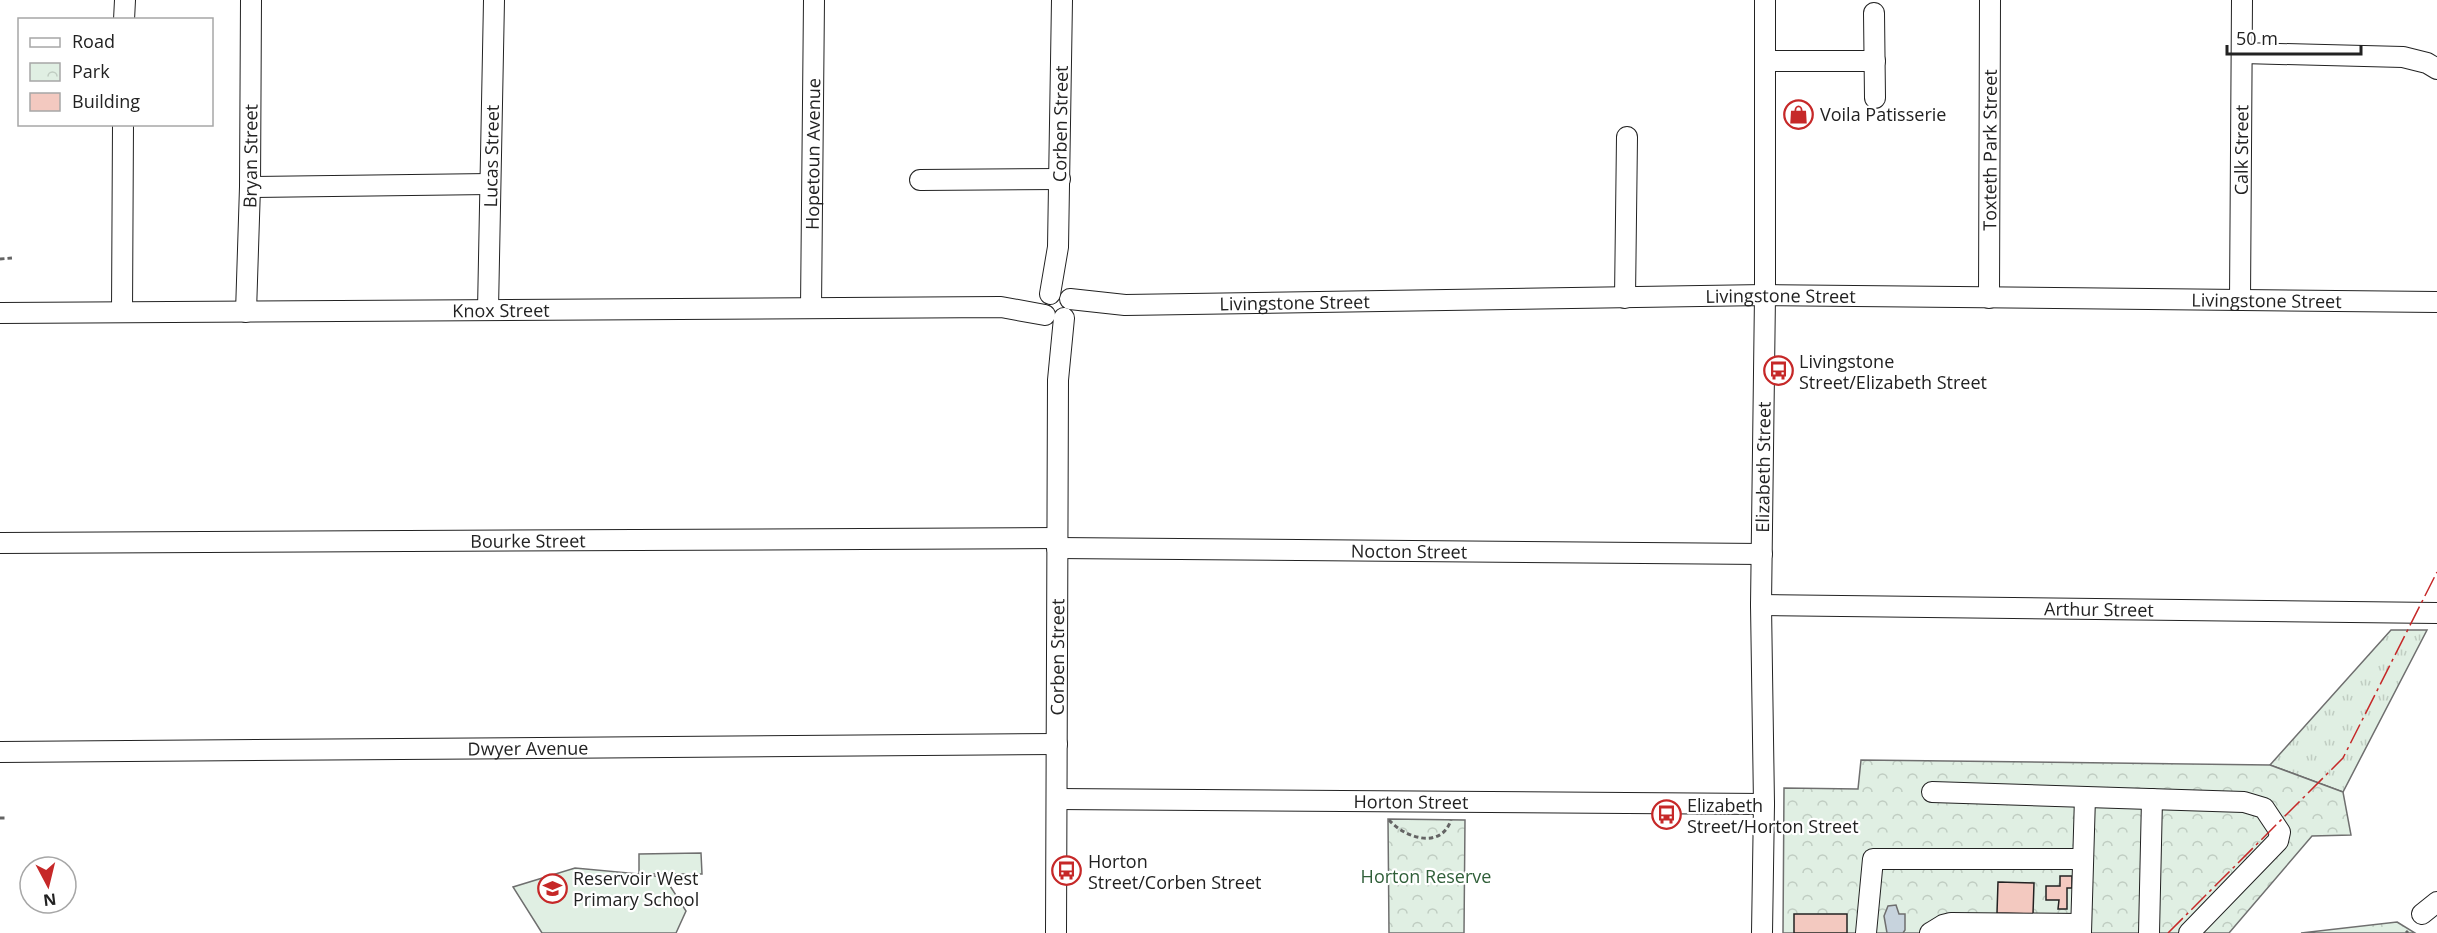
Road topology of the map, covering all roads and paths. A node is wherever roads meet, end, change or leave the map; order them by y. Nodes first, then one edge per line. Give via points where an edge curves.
1 (125, 0) edge
2 (251, 0) edge
3 (494, 0) edge
4 (814, 0) edge
5 (1062, 0) edge
6 (1765, 0) edge
7 (1990, 0) edge
8 (2242, 0) edge
9 (1874, 13) dead end
10 (124, 18) edge
11 (2242, 53) junction
12 (1765, 61) junction
13 (1875, 62) junction
14 (2437, 69) edge
15 (1875, 98) dead end
16 (123, 126) edge
17 (1627, 137) dead end
18 (1060, 179) junction
19 (920, 180) dead end
20 (490, 184) junction
21 (250, 187) junction
22 (12, 258) dead end
23 (0, 259) edge
24 (1765, 296) junction
25 (1626, 298) junction
26 (1989, 298) junction
27 (2240, 300) junction
28 (2437, 302) edge
29 (1057, 306) junction
30 (811, 308) junction
31 (488, 310) junction
32 (122, 312) junction
33 (246, 312) junction
34 (0, 313) edge
35 (0, 543) edge
36 (1057, 543) junction
37 (1762, 554) junction
38 (1761, 605) junction
39 (2437, 613) edge
40 (1057, 744) junction
41 (0, 752) edge
42 (1932, 792) dead end
43 (2085, 797) junction
44 (1057, 799) junction
45 (2152, 799) junction
46 (1764, 804) junction
47 (0, 818) edge
48 (5, 818) dead end
49 (1388, 819) dead end
50 (1451, 820) dead end
51 (2082, 859) junction
52 (2437, 902) edge
53 (2422, 914) dead end
54 (2081, 928) edge
55 (1056, 933) edge
56 (1762, 933) edge
57 (1866, 933) edge
58 (1930, 933) edge
59 (2149, 933) edge
60 (2189, 933) edge

1 - 10 street
2 - 21 street, Bryan Street
3 - 20 street, Lucas Street
4 - 30 street, Hopetoun Avenue
5 - 18 street, Corben Street
6 - 12 street, Elizabeth Street
7 - 26 street, Toxteth Park Street
8 - 11 street, Calk Street
9 - 13 street
11 - 14 street via 2403,57
11 - 27 street, Calk Street
12 - 13 street
12 - 24 street, Elizabeth Street
13 - 15 street
16 - 32 street
17 - 25 street
18 - 19 street
18 - 29 street, Corben Street
20 - 21 street
20 - 31 street, Lucas Street
21 - 33 street, Bryan Street
22 - 23 path
24 - 25 street, Livingstone Street
24 - 26 street, Livingstone Street
24 - 37 street, Elizabeth Street
25 - 29 street, Livingstone Street
26 - 27 street, Livingstone Street
27 - 28 street, Livingstone Street
29 - 30 street, Knox Street
29 - 36 street, Corben Street
30 - 31 street, Knox Street
31 - 33 street, Knox Street
32 - 33 street, Knox Street
32 - 34 street, Knox Street
35 - 36 street, Bourke Street
36 - 37 street, Nocton Street
36 - 40 street, Corben Street
37 - 38 street, Elizabeth Street
38 - 39 street, Arthur Street
38 - 46 street, Elizabeth Street
40 - 41 street, Dwyer Avenue
40 - 44 street, Corben Street
42 - 43 street
43 - 45 street
43 - 51 street
44 - 46 street, Horton Street
44 - 55 street, Corben Street
45 - 59 street
45 - 60 street via 2244,802 2264,808 2280,832 2278,841
46 - 56 street, Elizabeth Street
47 - 48 path
49 - 50 path via 1398,830 1421,838 1444,833
51 - 54 street
51 - 57 street via 1873,859
52 - 53 street
54 - 58 street via 1951,923

